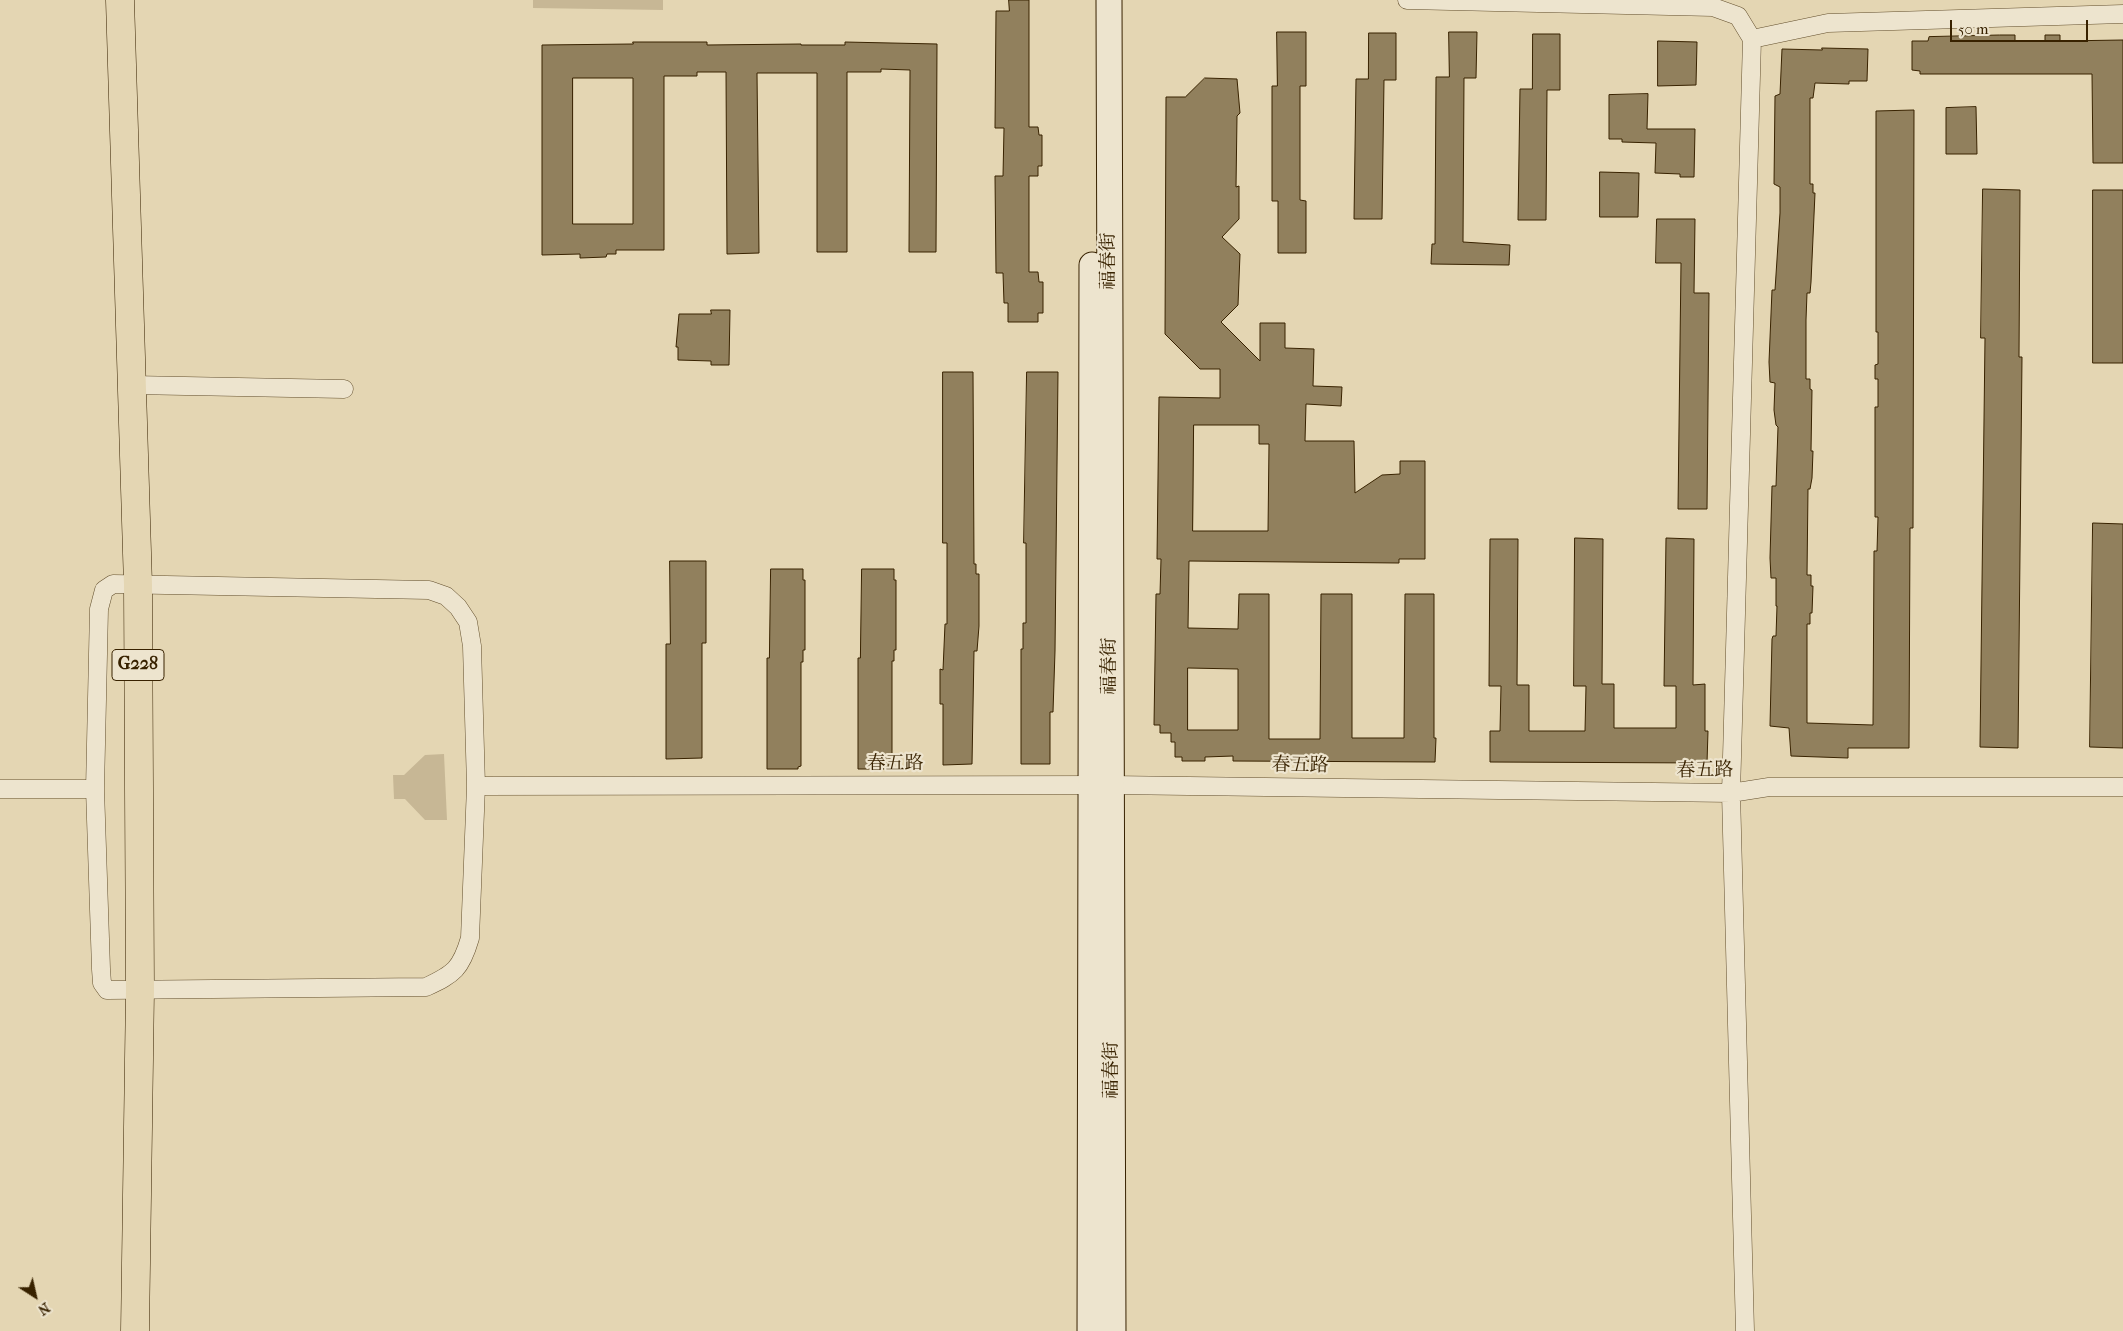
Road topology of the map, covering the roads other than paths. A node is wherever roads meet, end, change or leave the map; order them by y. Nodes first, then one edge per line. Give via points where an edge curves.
1 (120, 0) edge
2 (1092, 0) edge
3 (1109, 0) edge
4 (1407, 0) edge
5 (2123, 14) edge
6 (1752, 39) junction
7 (132, 385) junction
8 (344, 389) dead end
9 (138, 585) junction
10 (1101, 785) junction
11 (476, 786) junction
12 (2123, 787) edge
13 (0, 789) edge
14 (95, 789) junction
15 (1732, 793) junction
16 (140, 991) junction
17 (135, 1331) edge
18 (1090, 1331) edge
19 (1113, 1331) edge
20 (1745, 1331) edge

1 - 7 highway, G228
2 - 10 main road, 福春街
3 - 10 main road, 福春街
4 - 6 street via 1713,7 1738,16
5 - 6 street via 1828,23
6 - 15 street
7 - 8 street
7 - 9 highway, G228
9 - 11 street via 429,590 446,596 458,606 468,622 472,646
9 - 14 street via 113,584 104,590 100,609
9 - 16 highway, G228
10 - 11 street, 春五路
10 - 15 street, 春五路
10 - 18 main road, 福春街
10 - 19 main road, 福春街
11 - 16 street via 470,938 464,959 447,978 426,987
12 - 15 street, 春五路 via 1769,787
13 - 14 street
14 - 16 street via 102,983 107,990
15 - 20 street
16 - 17 highway, G228

